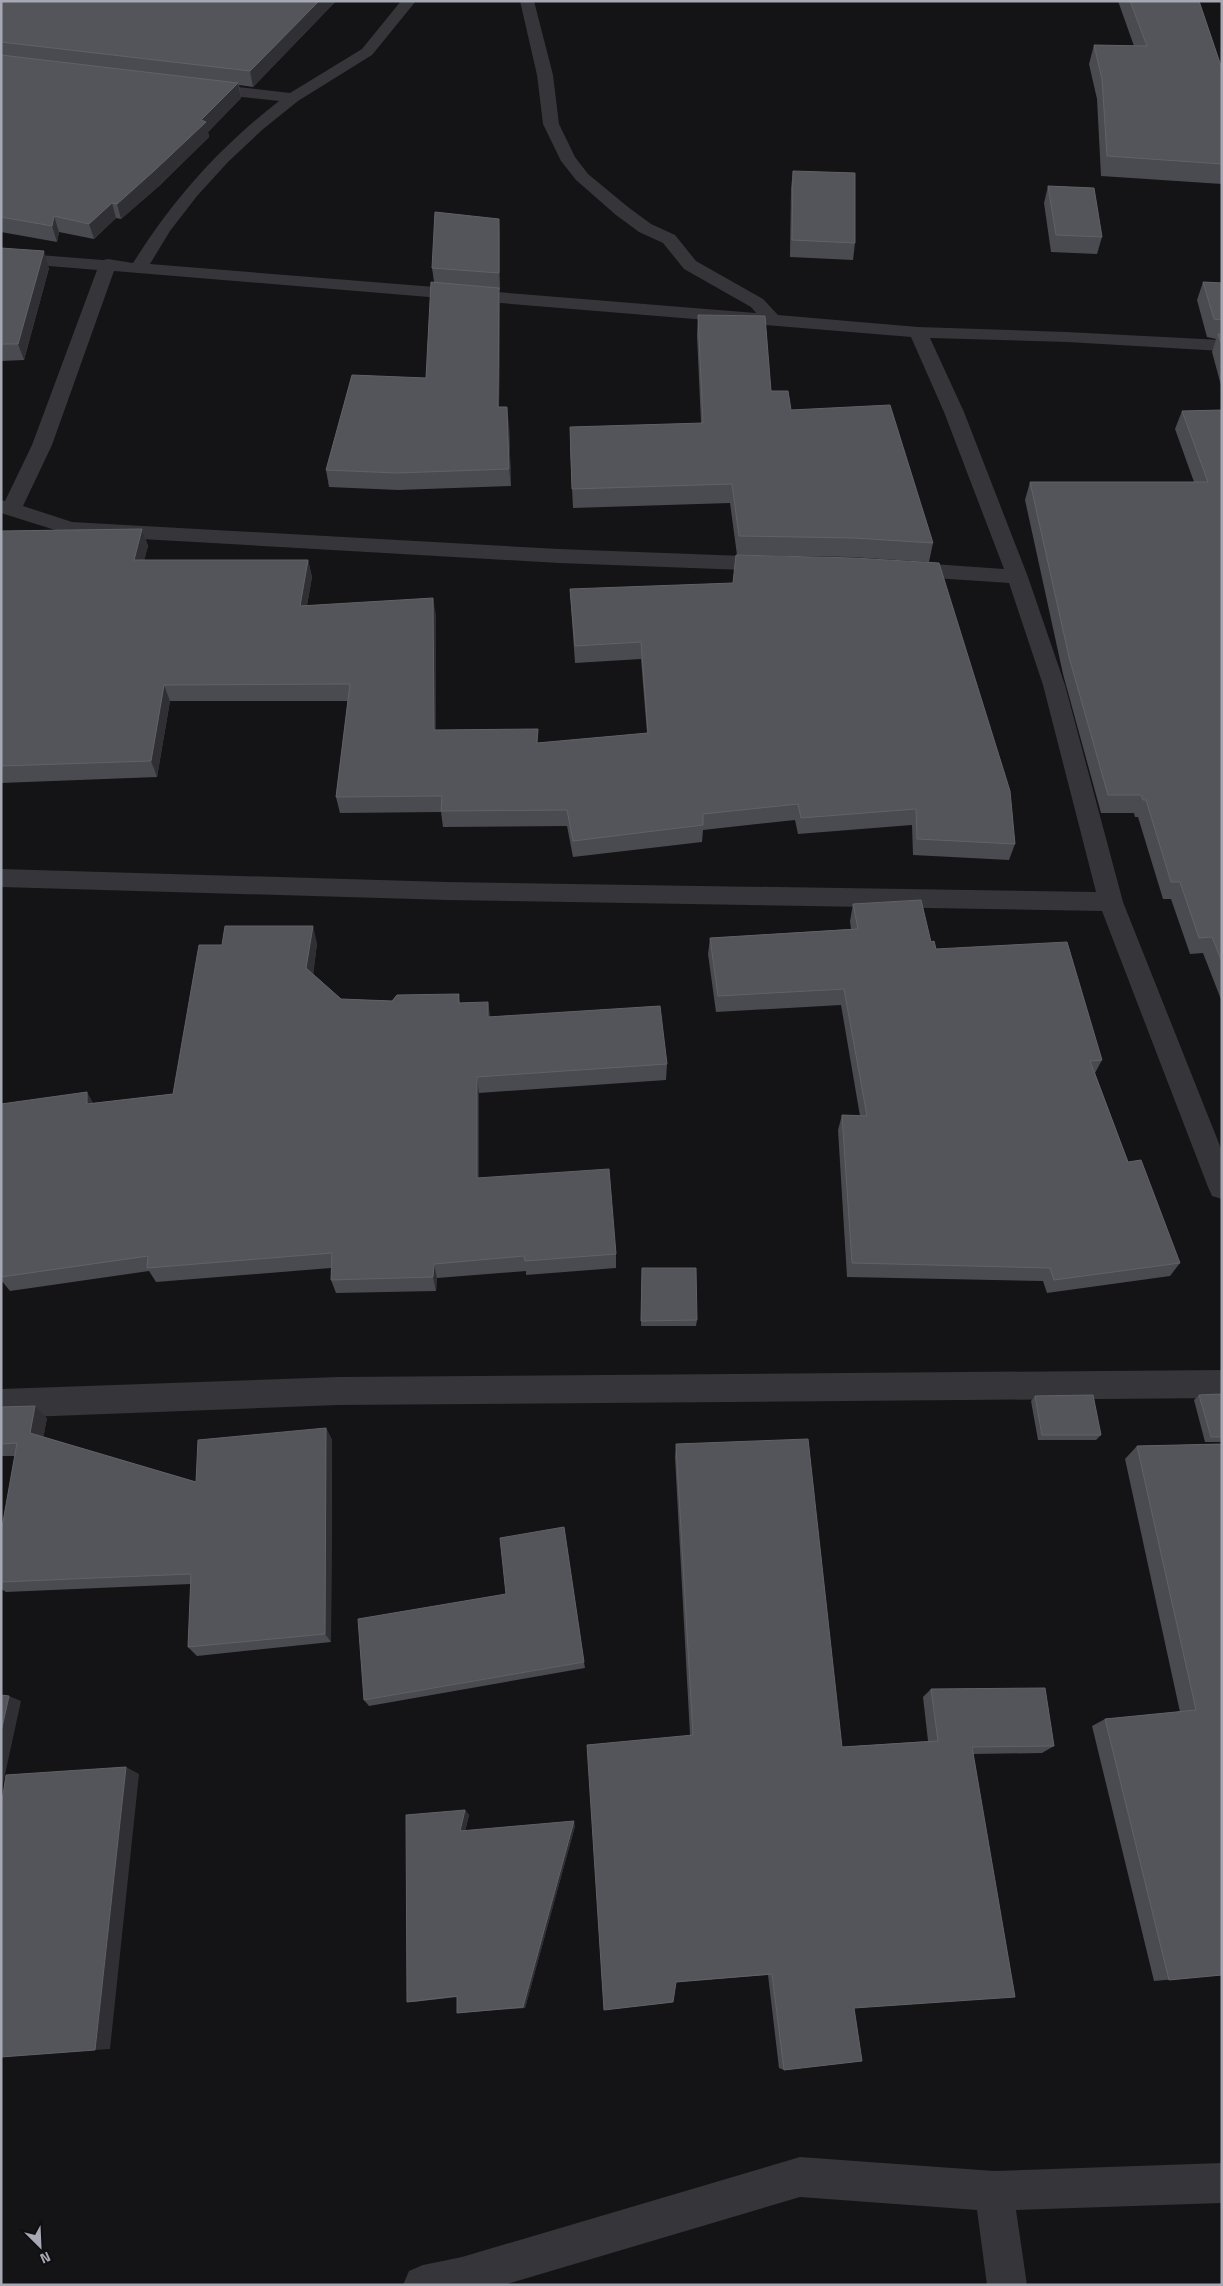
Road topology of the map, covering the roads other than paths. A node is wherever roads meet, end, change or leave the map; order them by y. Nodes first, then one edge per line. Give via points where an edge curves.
1 (409, 1) edge
2 (527, 1) edge
3 (188, 86) edge
4 (294, 98) junction
5 (1, 256) edge
6 (108, 264) junction
7 (139, 267) junction
8 (774, 321) junction
9 (918, 332) junction
10 (1222, 346) edge
11 (6, 507) edge
12 (792, 565) edge
13 (880, 568) edge
14 (1017, 577) junction
15 (1, 878) edge
16 (1111, 902) junction
17 (1222, 1187) edge
18 (1222, 1384) edge
19 (1, 1404) edge
20 (1222, 2183) edge
21 (994, 2191) junction
22 (423, 2285) edge
23 (1007, 2285) edge

1 - 4 street via 367,52
2 - 8 street via 545,76 550,124 566,158 582,177 622,211 645,228 669,239 690,265 757,302
3 - 4 street
4 - 7 street via 256,127 191,192
5 - 6 street
6 - 7 street
6 - 11 street via 42,445
7 - 8 street
8 - 9 street
9 - 10 street
9 - 14 street via 954,412
11 - 12 street via 71,528 559,556
13 - 14 street
14 - 16 street via 1054,685
15 - 16 street via 447,891
16 - 17 street
18 - 19 street via 338,1391
20 - 21 street
21 - 22 street via 800,2177 462,2277
21 - 23 street

